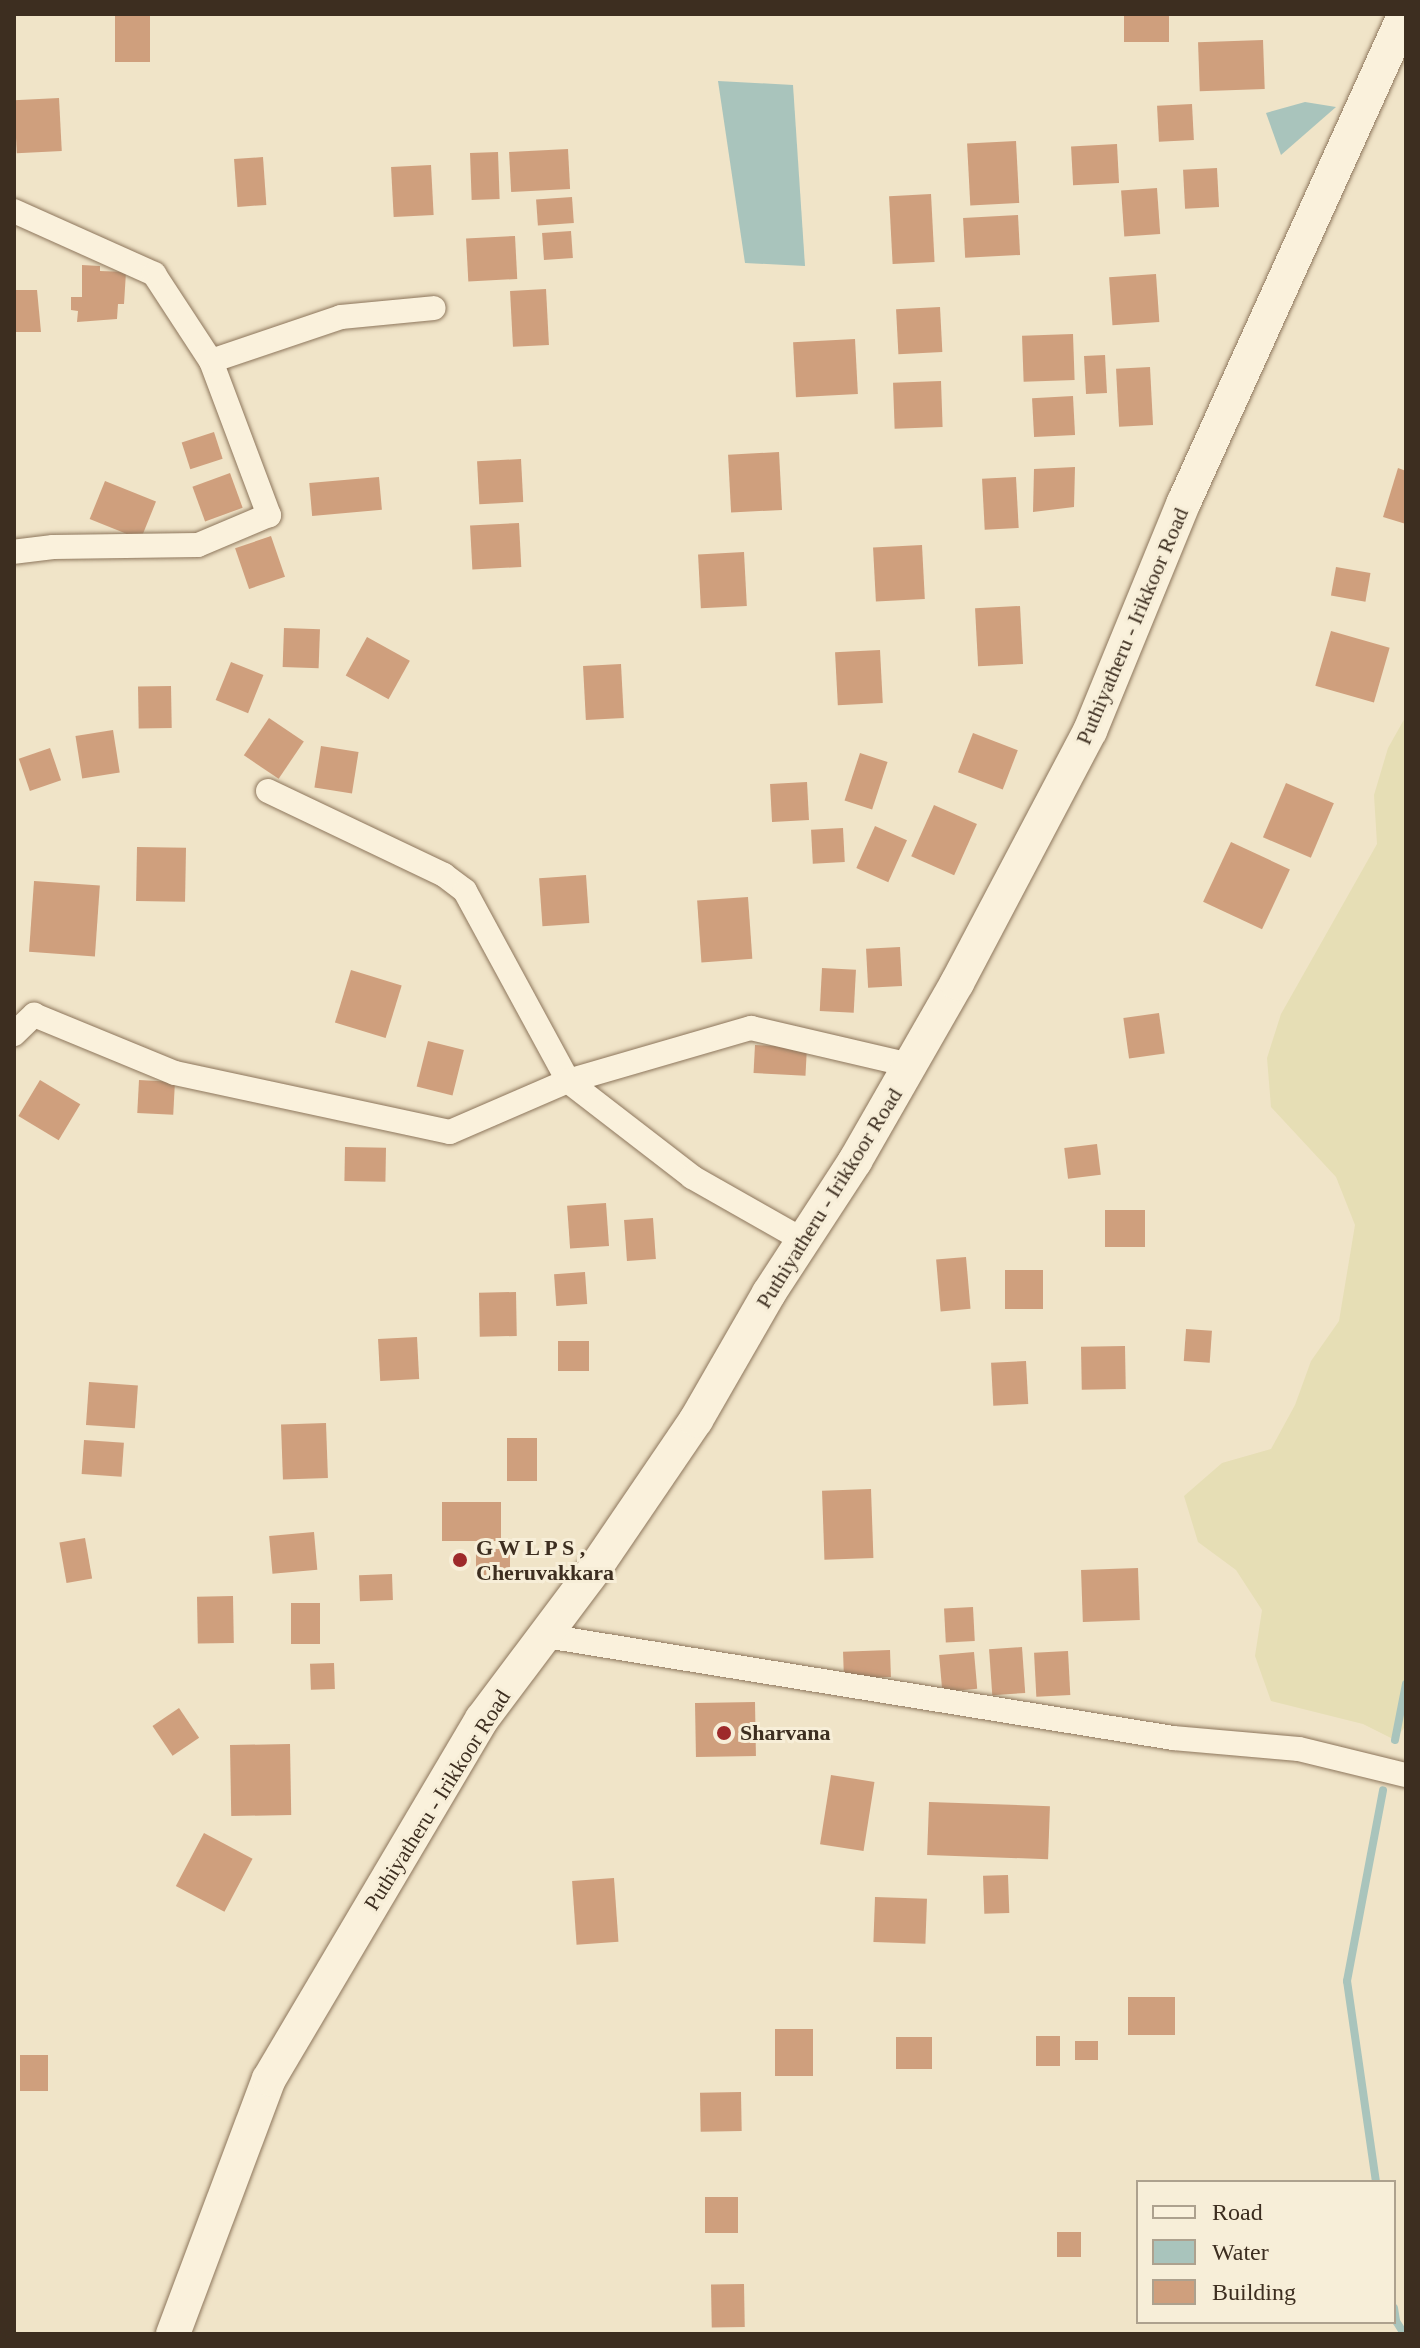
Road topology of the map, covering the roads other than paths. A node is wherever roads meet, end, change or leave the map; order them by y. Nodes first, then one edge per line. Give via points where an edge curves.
1 (1405, 14) edge
2 (14, 211) edge
3 (434, 308) dead end
4 (211, 361) junction
5 (14, 552) edge
6 (268, 791) dead end
7 (14, 1034) edge
8 (910, 1065) junction
9 (568, 1081) junction
10 (803, 1240) junction
11 (546, 1636) junction
12 (1406, 1775) edge
13 (173, 2334) edge

1 - 8 main road, Puthiyatheru - Irikkoor Road via 1184,502 1090,731
2 - 4 street via 154,274
3 - 4 street via 341,317
4 - 5 street via 269,515 198,545
6 - 9 street via 444,875 465,891
7 - 9 street via 34,1015 175,1073 450,1132
8 - 9 street via 751,1028
8 - 10 main road, Puthiyatheru - Irikkoor Road
9 - 10 street via 692,1177
10 - 11 main road, Puthiyatheru - Irikkoor Road via 696,1420
11 - 12 street via 1173,1738 1299,1749
11 - 13 main road, Puthiyatheru - Irikkoor Road via 482,1719 269,2079

